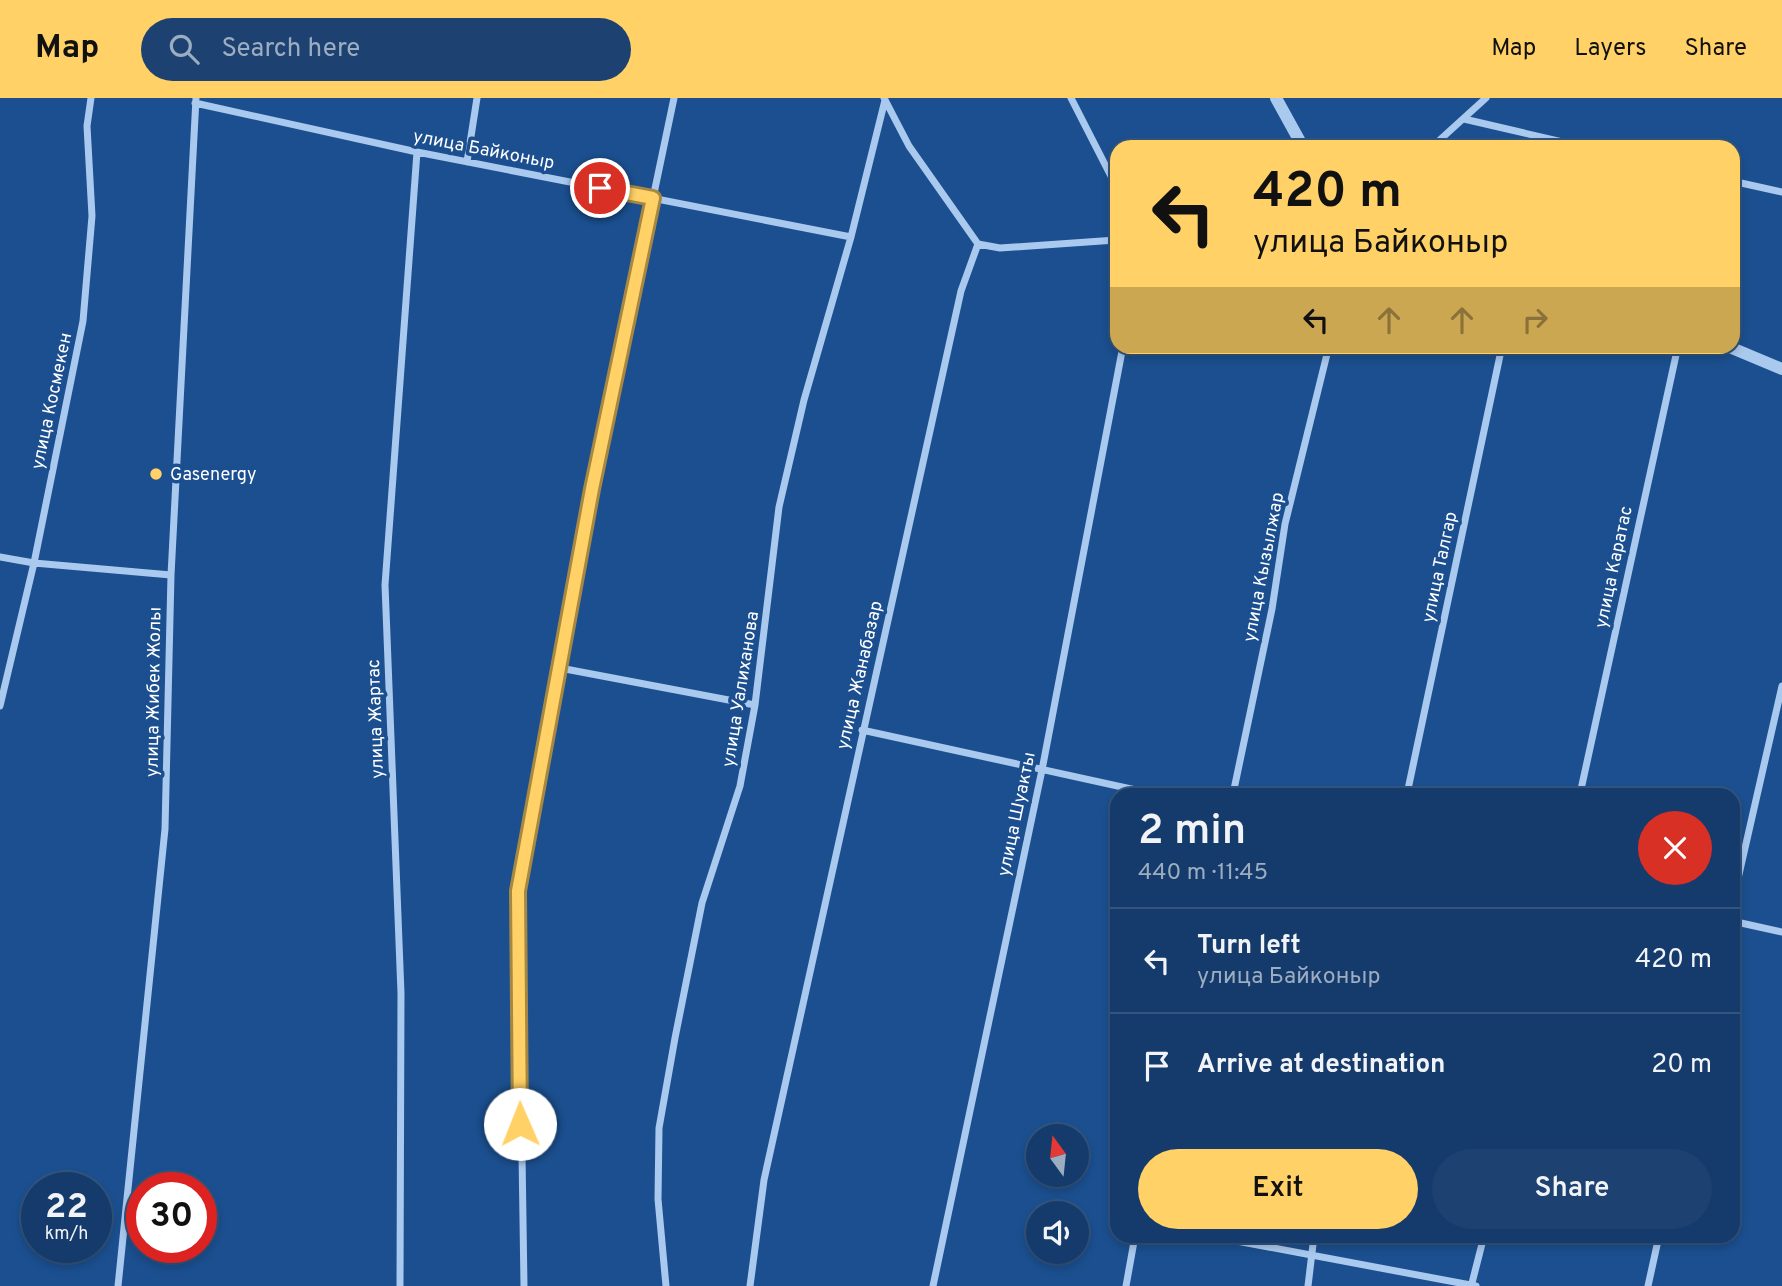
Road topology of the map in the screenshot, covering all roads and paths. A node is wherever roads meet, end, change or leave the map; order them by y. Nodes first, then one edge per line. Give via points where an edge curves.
1 (91, 98) edge
2 (477, 98) edge
3 (674, 98) edge
4 (1071, 98) edge
5 (1276, 98) edge
6 (885, 99) edge
7 (1484, 99) edge
8 (195, 101) edge
9 (1464, 120) junction
10 (1300, 140) edge
11 (1440, 140) edge
12 (1553, 140) edge
13 (417, 152) junction
14 (467, 162) junction
15 (1110, 174) edge
16 (1740, 183) edge
17 (1782, 192) edge
18 (653, 198) junction
19 (851, 237) junction
20 (1110, 240) edge
21 (978, 244) junction
22 (1740, 351) edge
23 (1121, 354) edge
24 (1327, 354) edge
25 (1500, 354) edge
26 (1676, 354) edge
27 (1782, 369) edge
28 (0, 557) edge
29 (33, 563) junction
30 (171, 575) junction
31 (560, 668) junction
32 (1782, 686) edge
33 (755, 705) junction
34 (0, 706) edge
35 (862, 730) junction
36 (1042, 770) junction
37 (1126, 788) edge
38 (1234, 788) edge
39 (1408, 788) edge
40 (1581, 788) edge
41 (1740, 870) edge
42 (1740, 923) edge
43 (1782, 932) edge
44 (1134, 1243) edge
45 (1254, 1243) edge
46 (1312, 1243) edge
47 (1483, 1243) edge
48 (1657, 1243) edge
49 (1310, 1252) junction
50 (1474, 1285) edge
51 (118, 1286) edge
52 (400, 1286) edge
53 (524, 1286) edge
54 (666, 1286) edge
55 (750, 1286) edge
56 (933, 1286) edge
57 (1126, 1286) edge
58 (1308, 1286) edge
59 (1648, 1286) edge

1 - 29 street, улица Космекен via 87,126 92,216 83,321
2 - 14 street
3 - 18 street
4 - 15 street
5 - 10 street
6 - 19 street, улица Уалиханова
6 - 21 street via 909,146
7 - 9 street
8 - 13 street, улица Байконыр
8 - 30 street, улица Жибек Жолы
9 - 11 street
9 - 12 street
13 - 14 street, улица Байконыр
13 - 52 street, улица Жартас via 385,585 401,993
14 - 18 street, улица Байконыр
16 - 17 street
18 - 19 street, улица Байконыр
18 - 31 street
19 - 33 street, улица Уалиханова via 779,507
20 - 21 street via 1000,248
21 - 35 street, улица Жанабазар via 961,291
22 - 27 street
23 - 36 street, улица Шуакты
24 - 38 street, улица Кызылжар via 1286,524
25 - 39 street, улица Талгар
26 - 40 street, улица Каратас
28 - 29 street
29 - 30 street
29 - 34 street, улица Космекен
30 - 51 street, улица Жибек Жолы via 165,829
31 - 33 street
31 - 53 street via 518,891
32 - 41 street
33 - 54 street, улица Уалиханова via 740,786 702,903 659,1128 658,1199
35 - 36 street
35 - 55 street, улица Жанабазар via 764,1180
36 - 37 street
36 - 56 street, улица Шуакты
42 - 43 street
44 - 57 street
45 - 49 street
46 - 49 street
47 - 50 street
48 - 59 street
49 - 50 street
49 - 58 street

